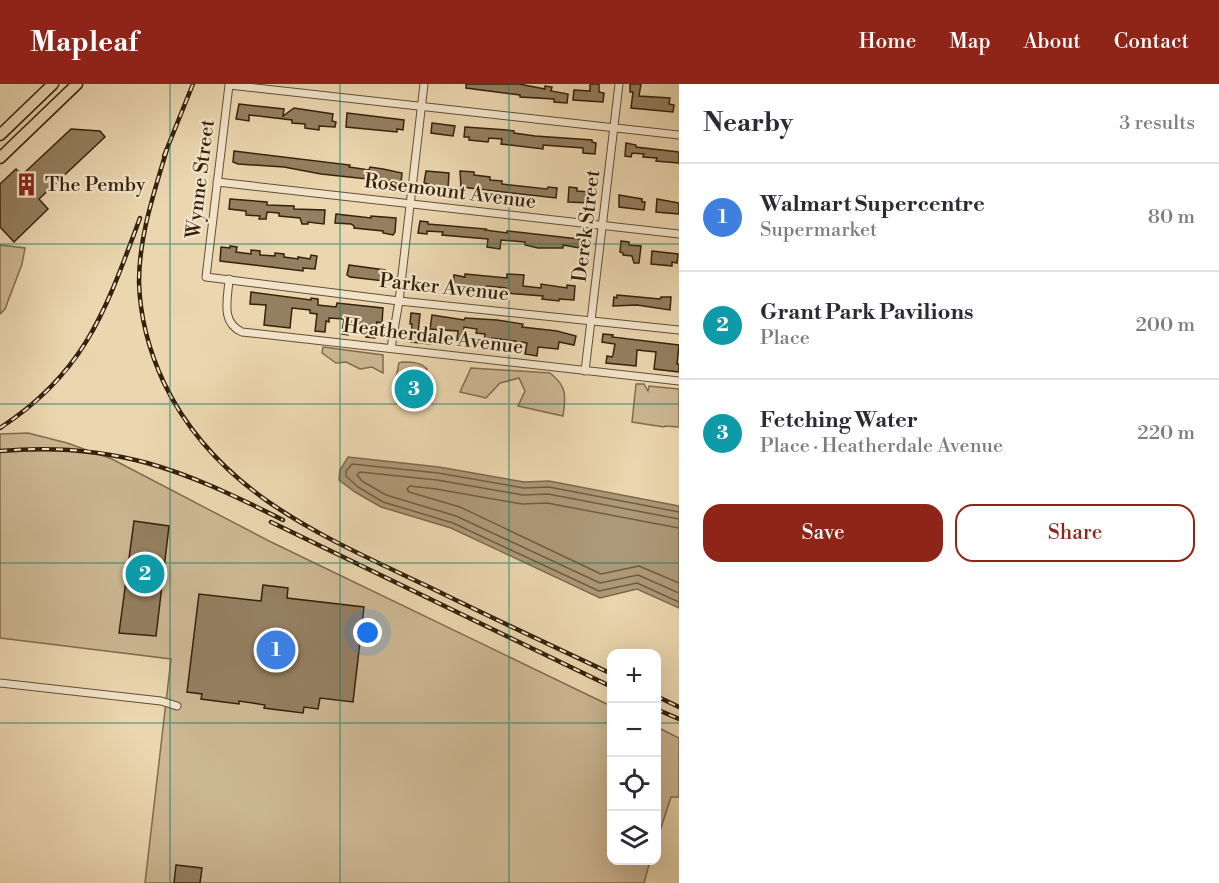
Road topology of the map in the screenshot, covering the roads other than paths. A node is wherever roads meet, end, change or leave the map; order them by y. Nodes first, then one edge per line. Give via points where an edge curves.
1 (52, 84) edge
2 (77, 84) edge
3 (424, 84) edge
4 (620, 84) edge
5 (229, 85) edge
6 (422, 106) junction
7 (615, 128) junction
8 (0, 135) edge
9 (679, 135) edge
10 (0, 158) edge
11 (217, 182) junction
12 (410, 204) junction
13 (603, 226) junction
14 (679, 234) edge
15 (206, 277) joint
16 (229, 279) junction
17 (399, 301) junction
18 (592, 320) junction
19 (679, 330) edge
20 (391, 348) junction
21 (585, 371) junction
22 (679, 381) edge
23 (0, 683) edge
24 (177, 706) dead end

1 - 8 main road
2 - 10 main road
3 - 6 street
4 - 7 street, Derek Street
5 - 6 street
5 - 11 street, Wynne Street
6 - 7 street
6 - 12 street
7 - 9 street
7 - 13 street, Derek Street
11 - 12 street, Rosemount Avenue
11 - 15 street, Wynne Street
12 - 13 street, Rosemount Avenue
12 - 17 street
13 - 14 street, Rosemount Avenue
13 - 18 street, Derek Street
15 - 16 street, Parker Avenue
16 - 17 street, Parker Avenue
16 - 20 street, Heatherdale Avenue via 227,315 237,330
17 - 18 street, Parker Avenue
17 - 20 street
18 - 19 street, Parker Avenue
18 - 21 street, Derek Street
20 - 21 street, Heatherdale Avenue
21 - 22 street, Heatherdale Avenue
23 - 24 street

